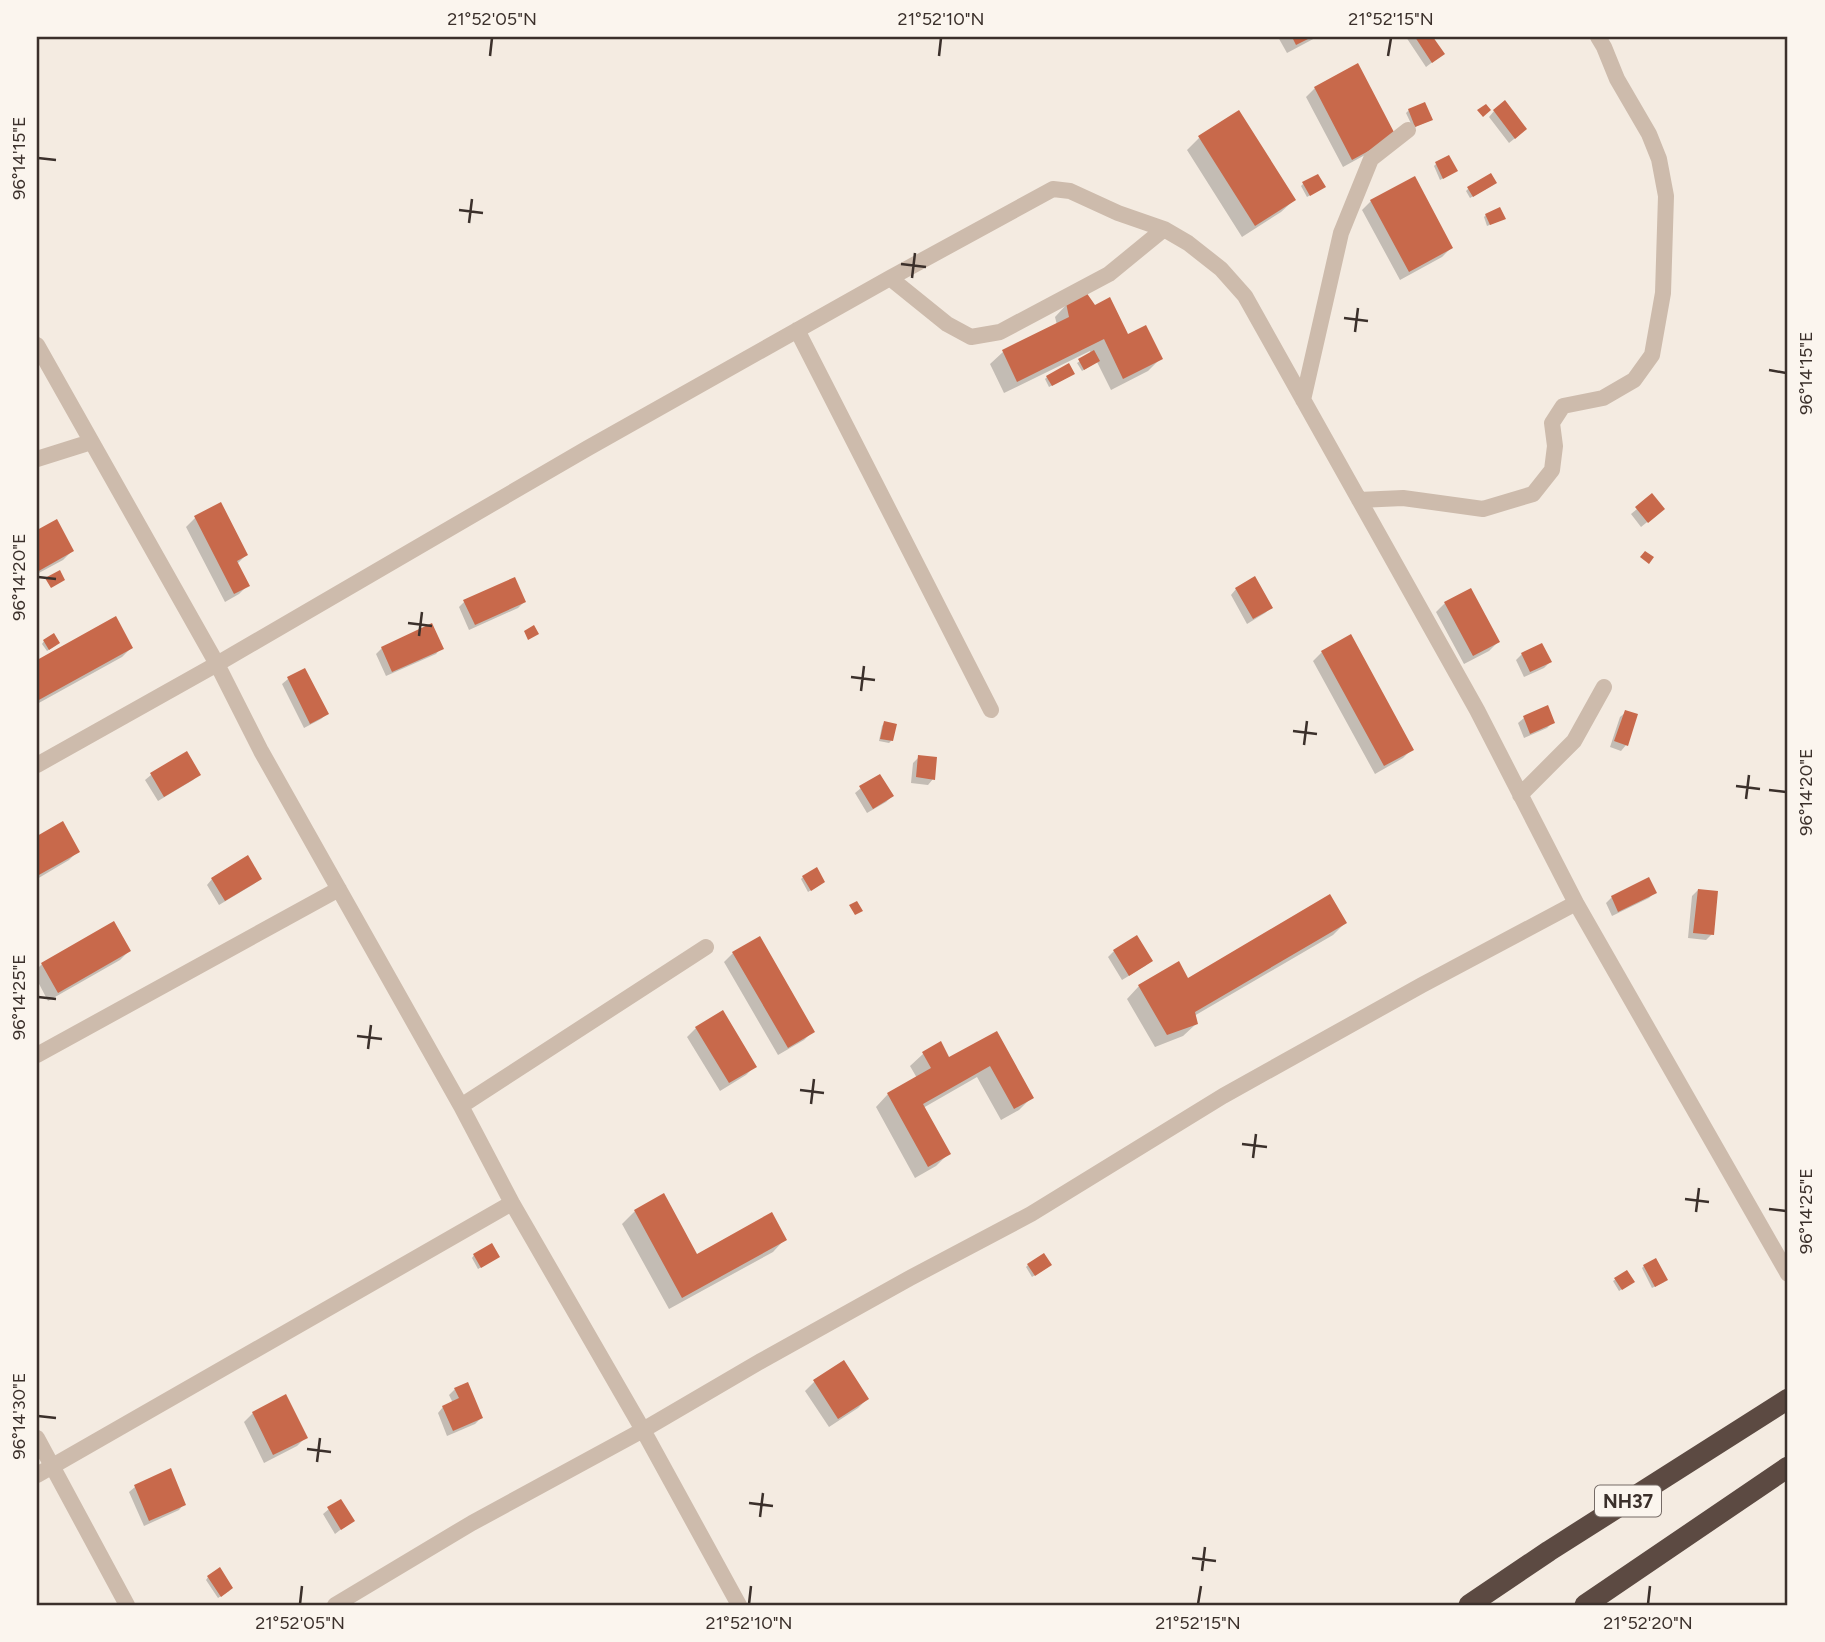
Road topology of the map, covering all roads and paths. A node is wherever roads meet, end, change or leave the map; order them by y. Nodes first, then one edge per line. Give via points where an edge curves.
1 (1598, 37) edge
2 (1408, 130) dead end
3 (1164, 229) junction
4 (890, 278) junction
5 (797, 330) junction
6 (37, 345) edge
7 (1303, 400) junction
8 (91, 442) junction
9 (37, 459) edge
10 (1359, 500) junction
11 (216, 664) junction
12 (1604, 687) dead end
13 (991, 710) dead end
14 (37, 765) edge
15 (1520, 795) junction
16 (339, 889) junction
17 (1576, 904) junction
18 (706, 947) dead end
19 (37, 1055) edge
20 (461, 1106) junction
21 (512, 1203) junction
22 (1788, 1274) edge
23 (1788, 1399) edge
24 (643, 1430) junction
25 (37, 1438) edge
26 (53, 1465) junction
27 (1788, 1467) edge
28 (37, 1475) edge
29 (127, 1605) edge
30 (335, 1605) edge
31 (738, 1605) edge
32 (1469, 1605) edge
33 (1585, 1605) edge

1 - 10 street via 1649,134 1666,196 1663,293 1652,355 1634,380 1603,397 1563,406 1552,423 1552,470 1533,494 1483,509 1403,498
2 - 7 street via 1371,159 1341,233
3 - 4 street via 1070,191 1053,189
3 - 4 street via 1109,274 1000,332 971,337 947,324
3 - 7 street via 1221,269 1245,296
4 - 5 street
5 - 11 street
5 - 13 street
6 - 8 street
7 - 10 street
8 - 9 street
8 - 11 street
10 - 15 street
11 - 14 street
11 - 16 street
12 - 15 street via 1574,741
15 - 17 street
16 - 19 street
16 - 20 street
17 - 22 street
17 - 24 street via 1234,1090 1031,1214
18 - 20 street
20 - 21 street
21 - 24 street
21 - 26 street
23 - 32 highway, NH37
24 - 30 street via 472,1523
24 - 31 street
25 - 26 street
26 - 28 street
26 - 29 street
27 - 33 highway

